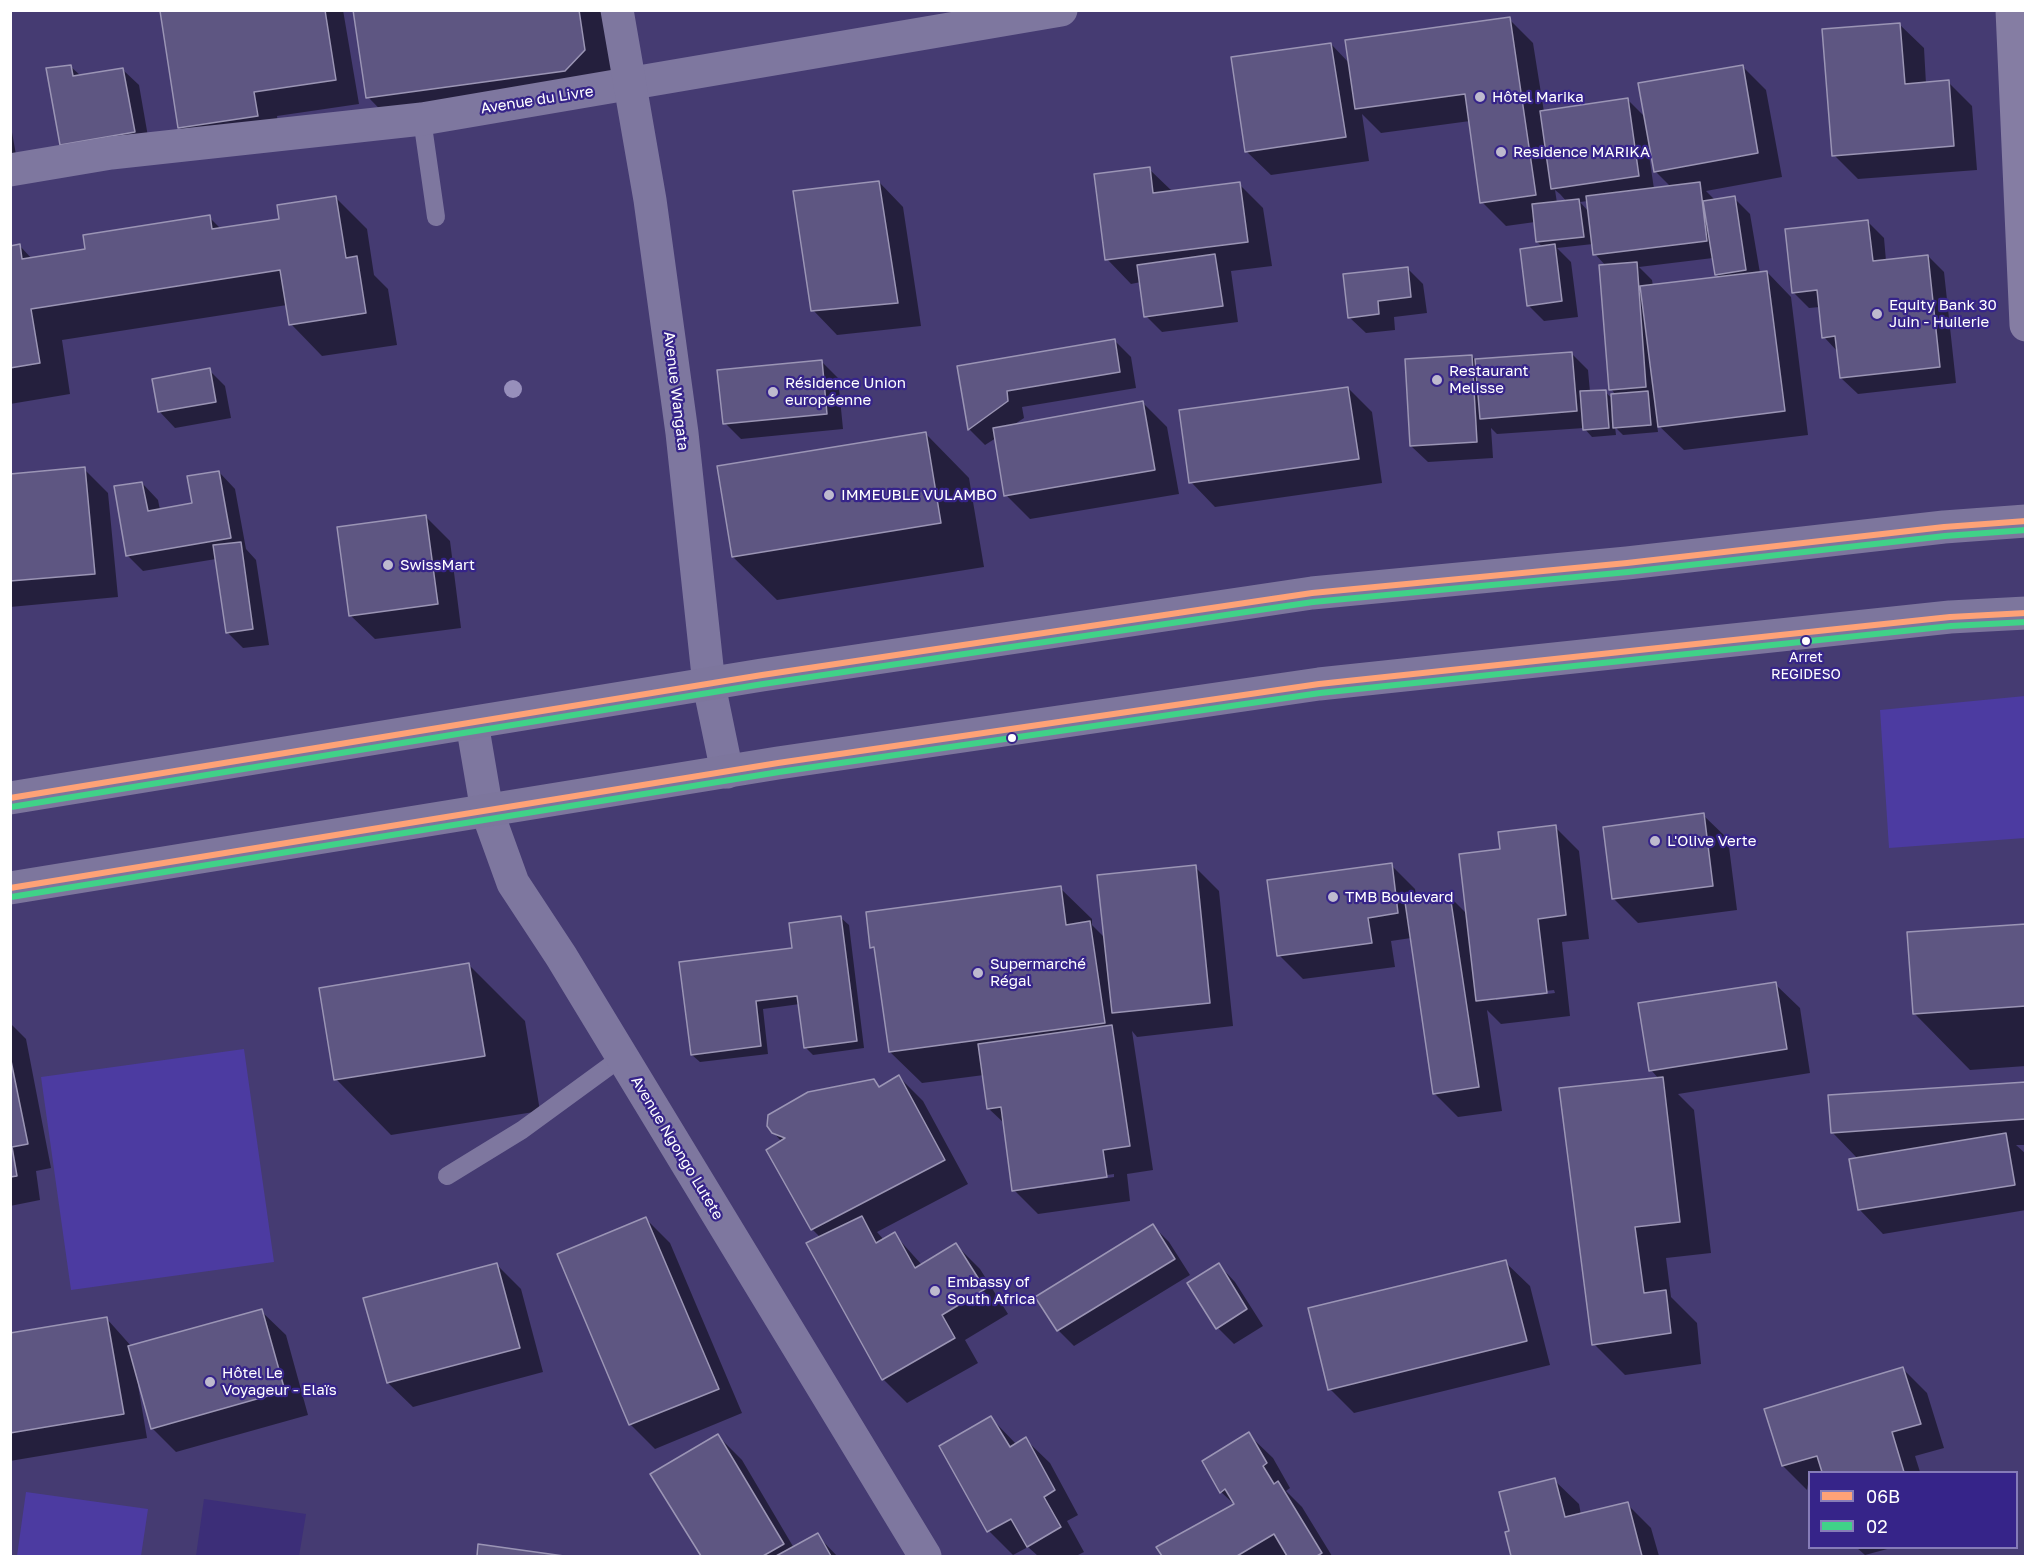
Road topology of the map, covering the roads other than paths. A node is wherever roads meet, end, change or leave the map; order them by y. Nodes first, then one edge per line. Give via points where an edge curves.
1 (617, 10) edge
2 (1061, 10) edge
3 (2012, 10) edge
4 (631, 84) junction
5 (422, 119) junction
6 (10, 170) edge
7 (2024, 211) edge
8 (436, 217) dead end
9 (2025, 325) edge
10 (2025, 521) edge
11 (2025, 613) edge
12 (710, 685) junction
13 (472, 723) junction
14 (727, 772) junction
15 (10, 798) edge
16 (487, 811) junction
17 (10, 888) edge
18 (622, 1057) junction
19 (447, 1176) dead end
20 (925, 1557) edge

1 - 4 street, Avenue Wangata
2 - 4 street, Avenue du Livre
3 - 7 main road
4 - 5 street, Avenue du Livre
4 - 12 street, Avenue Wangata via 682,433
5 - 6 street, Avenue du Livre via 111,153
5 - 8 lane
7 - 9 main road
10 - 12 main road via 1312,593
11 - 14 main road via 1950,617 1319,684
12 - 13 main road
12 - 14 street, Avenue Wangata
13 - 15 main road
13 - 16 street, Avenue Ngongo Lutete
14 - 16 main road
16 - 17 main road
16 - 18 street, Avenue Ngongo Lutete via 513,883
18 - 19 lane via 522,1130
18 - 20 street, Avenue Ngongo Lutete

